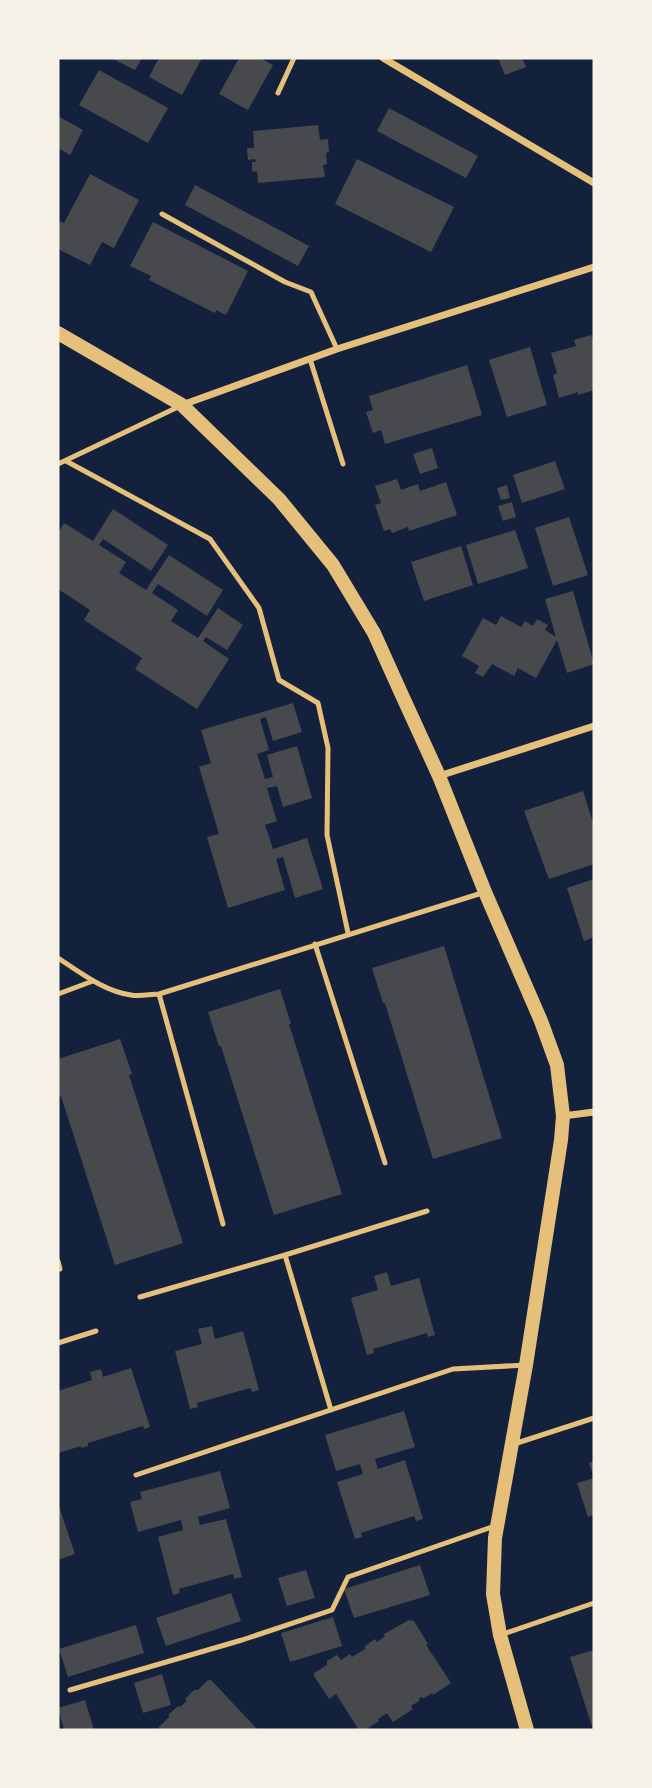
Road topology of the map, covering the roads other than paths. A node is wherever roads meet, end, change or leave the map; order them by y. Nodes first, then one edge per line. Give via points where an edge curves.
1 (294, 58) edge
2 (383, 58) edge
3 (278, 93) dead end
4 (594, 183) edge
5 (162, 214) dead end
6 (594, 267) edge
7 (58, 333) edge
8 (337, 349) junction
9 (310, 359) junction
10 (182, 405) junction
11 (66, 461) junction
12 (58, 464) edge
13 (342, 464) dead end
14 (594, 726) edge
15 (439, 776) junction
16 (485, 892) junction
17 (348, 933) junction
18 (315, 944) junction
19 (58, 958) edge
20 (93, 981) junction
21 (159, 993) junction
22 (58, 994) edge
23 (594, 1112) edge
24 (563, 1116) junction
25 (385, 1163) dead end
26 (428, 1211) dead end
27 (223, 1224) dead end
28 (285, 1255) junction
29 (58, 1261) edge
30 (60, 1269) dead end
31 (140, 1297) dead end
32 (96, 1331) dead end
33 (58, 1343) edge
34 (526, 1365) junction
35 (331, 1410) junction
36 (594, 1418) edge
37 (512, 1445) junction
38 (136, 1475) dead end
39 (498, 1525) junction
40 (594, 1603) edge
41 (500, 1635) junction
42 (71, 1690) dead end
43 (527, 1730) edge

1 - 3 lane
2 - 4 street
5 - 8 lane via 311,292
6 - 8 street
7 - 10 main road
8 - 9 street
9 - 10 street
9 - 13 lane
10 - 11 lane
10 - 15 main road via 279,499 333,565 373,633
11 - 12 lane
11 - 17 lane via 210,539 258,608 279,680 318,704 328,748 327,835
14 - 15 street
15 - 16 main road
16 - 17 lane
16 - 24 main road via 557,1065
17 - 18 lane
18 - 21 lane
18 - 25 lane
19 - 20 lane
20 - 21 lane via 133,996
20 - 22 lane
21 - 27 lane
23 - 24 street
24 - 34 main road
26 - 28 lane
28 - 31 lane
28 - 35 lane
29 - 30 lane
32 - 33 lane
34 - 35 lane via 453,1369
34 - 37 main road
35 - 38 lane
36 - 37 lane
37 - 39 main road
39 - 41 main road via 493,1594
39 - 42 lane via 348,1577 332,1610
40 - 41 lane
41 - 43 main road

